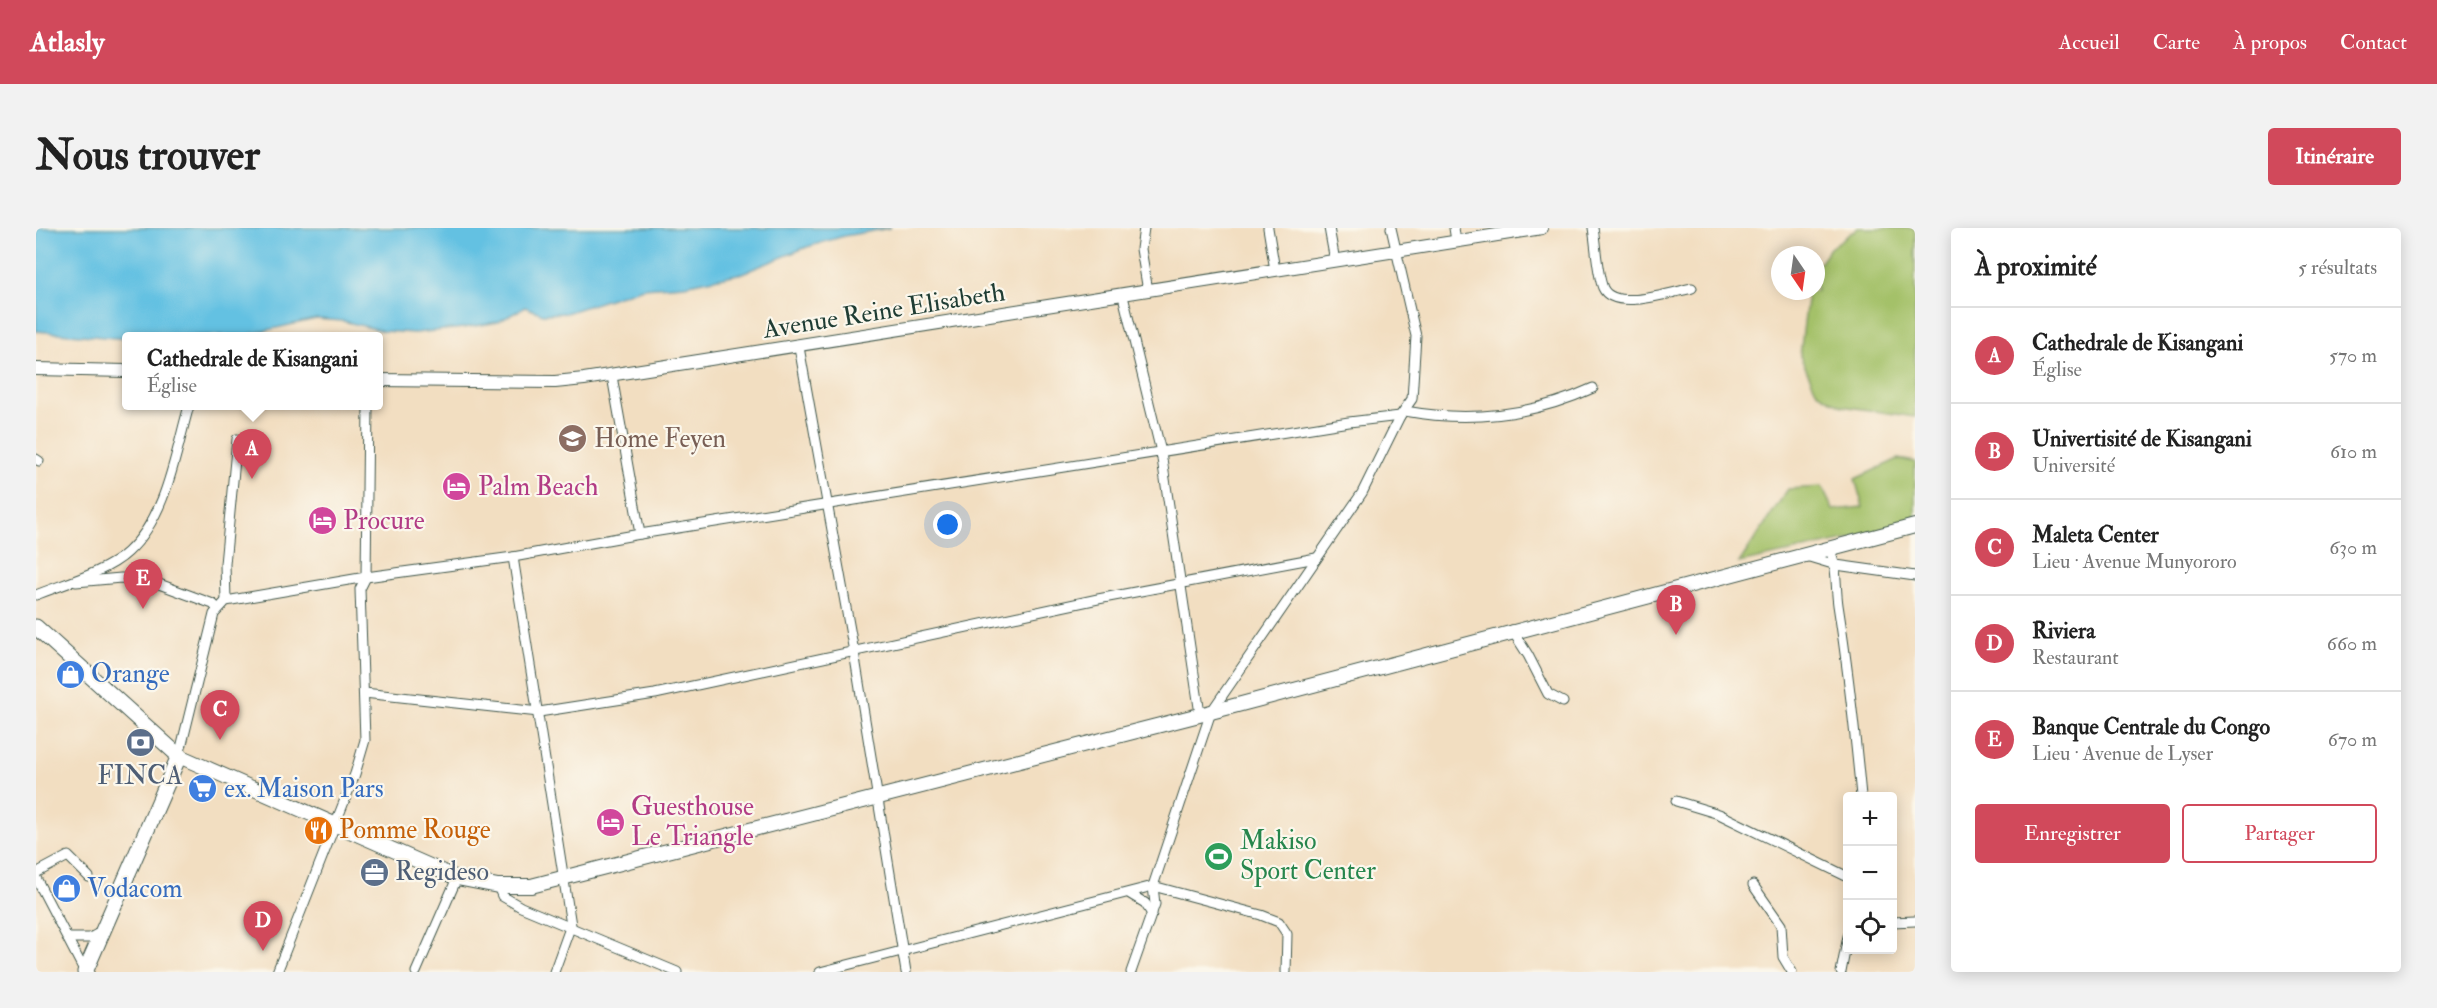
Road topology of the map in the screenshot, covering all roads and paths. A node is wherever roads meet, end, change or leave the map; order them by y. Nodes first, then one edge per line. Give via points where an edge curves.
1 (1144, 228) edge
2 (1268, 228) edge
3 (1329, 228) edge
4 (1391, 228) edge
5 (1454, 228) edge
6 (1542, 228) edge
7 (1593, 228) edge
8 (1456, 241) junction
9 (1395, 252) junction
10 (1335, 261) junction
11 (1275, 270) junction
12 (1692, 288) dead end
13 (1148, 291) junction
14 (1123, 296) junction
15 (799, 347) junction
16 (36, 369) edge
17 (122, 371) edge
18 (612, 376) junction
19 (383, 380) edge
20 (1593, 388) dead end
21 (188, 410) edge
22 (368, 410) edge
23 (1402, 413) junction
24 (237, 439) dead end
25 (1161, 453) junction
26 (825, 506) junction
27 (1915, 526) edge
28 (640, 534) junction
29 (1829, 547) junction
30 (1800, 555) junction
31 (513, 557) junction
32 (1316, 558) junction
33 (1836, 565) junction
34 (1915, 576) edge
35 (366, 577) junction
36 (65, 583) junction
37 (1180, 583) junction
38 (36, 595) edge
39 (226, 601) junction
40 (217, 608) junction
41 (36, 627) edge
42 (1512, 630) junction
43 (854, 652) junction
44 (364, 693) junction
45 (1563, 702) dead end
46 (539, 712) junction
47 (1205, 713) junction
48 (179, 756) junction
49 (1862, 792) edge
50 (877, 798) junction
51 (1676, 801) dead end
52 (334, 825) junction
53 (36, 873) edge
54 (1843, 876) edge
55 (89, 877) dead end
56 (36, 878) edge
57 (457, 878) junction
58 (562, 880) junction
59 (1152, 885) junction
60 (1753, 885) dead end
61 (498, 886) junction
62 (1130, 894) junction
63 (1152, 914) junction
64 (1915, 921) edge
65 (1897, 922) edge
66 (571, 926) junction
67 (103, 931) junction
68 (68, 938) junction
69 (902, 950) junction
70 (1844, 954) edge
71 (85, 972) edge
72 (277, 972) edge
73 (416, 972) edge
74 (554, 972) edge
75 (677, 972) edge
76 (820, 972) edge
77 (906, 972) edge
78 (1131, 972) edge
79 (1286, 972) edge
80 (1792, 972) edge
81 (1841, 972) edge

1 - 13 street via 1141,249
2 - 11 street
3 - 10 street
4 - 9 street
5 - 8 street
6 - 8 street, Avenue Reine Elisabeth
7 - 12 street via 1604,289 1611,297 1630,301
8 - 9 street, Avenue Reine Elisabeth
9 - 10 street, Avenue Reine Elisabeth
9 - 23 street via 1416,336 1412,399
10 - 11 street, Avenue Reine Elisabeth
11 - 13 street, Avenue Reine Elisabeth
13 - 14 street, Avenue Reine Elisabeth
14 - 15 street, Avenue Reine Elisabeth
14 - 25 street
15 - 18 street, Avenue Reine Elisabeth
15 - 26 street
16 - 17 street
18 - 19 street, Avenue Reine Elisabeth via 555,382
18 - 28 street
20 - 23 street via 1562,402 1510,415 1438,417
21 - 36 street via 160,505 149,525 127,553
22 - 35 street
23 - 25 street
23 - 32 street via 1362,493
24 - 39 street via 225,564
25 - 26 street
25 - 37 street
26 - 28 street
26 - 43 street
27 - 29 main road
28 - 31 street
29 - 30 main road
29 - 33 street
30 - 33 street
30 - 42 main road
31 - 35 street
31 - 46 street
32 - 37 street
32 - 47 street
33 - 34 street
33 - 49 street via 1836,596
35 - 39 street
35 - 44 street via 360,589
36 - 38 street
36 - 40 street via 121,578 152,581
37 - 43 street
37 - 47 street
39 - 40 street
40 - 48 street
41 - 48 highway
42 - 45 street via 1548,694
42 - 47 main road
43 - 46 street via 655,694
43 - 50 street
44 - 46 street
44 - 52 street via 365,740
46 - 58 street
47 - 50 main road
47 - 59 street
48 - 52 main road
48 - 67 highway
50 - 58 main road
50 - 69 street
51 - 54 street via 1719,814
52 - 57 main road
52 - 72 street
53 - 55 street via 68,856
56 - 68 street
57 - 61 main road
57 - 73 street
58 - 61 main road via 531,886
58 - 66 street
59 - 62 street
59 - 63 street
59 - 79 street via 1279,922 1287,934
60 - 80 street via 1781,925 1783,957
61 - 66 street via 502,896 521,907
62 - 63 street via 1145,903
62 - 69 street
63 - 78 street
64 - 65 street
66 - 74 street
66 - 75 street
67 - 68 street via 90,938
67 - 71 highway
68 - 71 street
69 - 76 street
69 - 77 street
70 - 81 street

